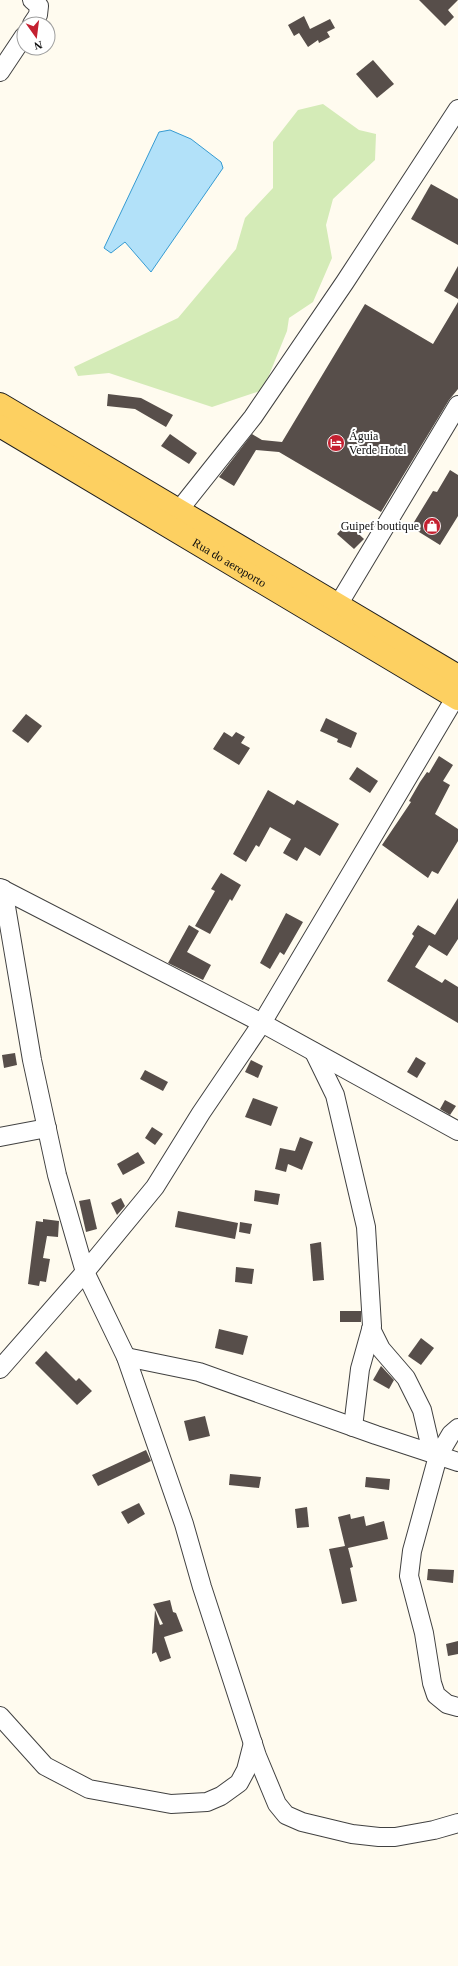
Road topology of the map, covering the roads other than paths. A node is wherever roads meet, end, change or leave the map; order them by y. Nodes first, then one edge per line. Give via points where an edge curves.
1 (32, 0) edge
2 (37, 16) edge
3 (16, 48) edge
4 (0, 72) edge
5 (458, 109) edge
6 (0, 404) edge
7 (458, 405) edge
8 (0, 426) edge
9 (179, 510) junction
10 (338, 605) junction
11 (458, 676) edge
12 (457, 697) edge
13 (2, 888) edge
14 (262, 1023) junction
15 (314, 1052) junction
16 (47, 1128) junction
17 (458, 1131) edge
18 (0, 1137) edge
19 (85, 1272) junction
20 (371, 1329) junction
21 (126, 1357) junction
22 (0, 1369) edge
23 (353, 1427) junction
24 (458, 1428) edge
25 (435, 1454) junction
26 (458, 1462) edge
27 (458, 1707) edge
28 (0, 1716) edge
29 (253, 1743) junction
30 (458, 1823) edge

1 - 2 street via 39,6
3 - 4 street
5 - 9 street via 253,417
6 - 9 main road, Rua do aeroporto
7 - 10 street
8 - 12 main road, Rua do aeroporto
9 - 10 main road, Rua do aeroporto
10 - 11 main road, Rua do aeroporto
12 - 14 street
13 - 14 street
13 - 16 street via 32,1060
14 - 15 street
14 - 19 street via 200,1113 155,1187
15 - 17 street
15 - 20 street via 335,1096 366,1227
16 - 18 street
16 - 19 street via 57,1175
19 - 21 street
19 - 22 street
20 - 23 street via 360,1369
20 - 25 street via 381,1349 406,1378 422,1410
21 - 23 street via 199,1372
21 - 29 street via 184,1524
23 - 25 street
24 - 25 street
25 - 26 street
25 - 27 street via 412,1551 409,1576 424,1633 436,1695 447,1704
28 - 29 street via 45,1766 88,1789 171,1804 207,1802 239,1783 246,1770
29 - 30 street via 277,1804 286,1815 302,1822 352,1834 379,1837 395,1837

